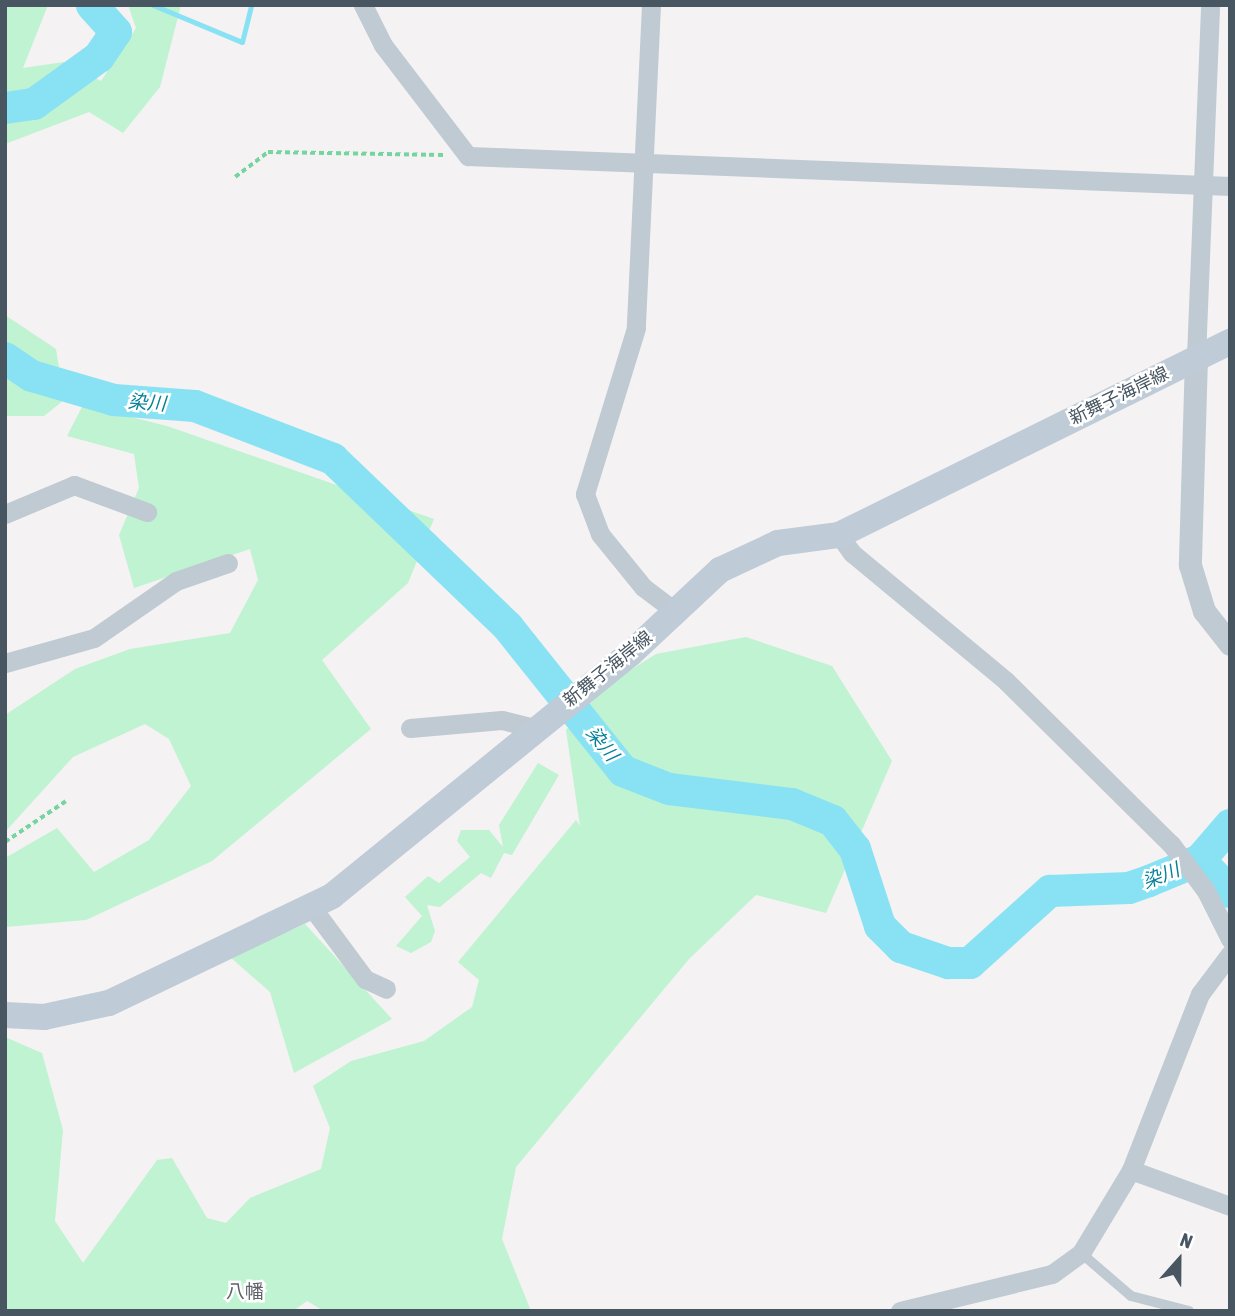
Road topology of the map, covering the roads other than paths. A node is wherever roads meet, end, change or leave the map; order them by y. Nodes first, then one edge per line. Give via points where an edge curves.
1 (363, 5) edge
2 (651, 5) edge
3 (1210, 5) edge
4 (646, 163) junction
5 (1201, 185) junction
6 (1230, 186) edge
7 (1230, 342) edge
8 (1196, 357) junction
9 (147, 512) dead end
10 (5, 514) edge
11 (839, 535) junction
12 (228, 563) dead end
13 (676, 612) junction
14 (1230, 645) edge
15 (5, 663) edge
16 (544, 722) junction
17 (410, 728) dead end
18 (312, 906) junction
19 (1230, 939) edge
20 (1230, 954) edge
21 (386, 989) dead end
22 (5, 1015) edge
23 (1131, 1170) junction
24 (1230, 1206) edge
25 (1081, 1253) junction
26 (943, 1305) edge
27 (900, 1311) edge
28 (1189, 1311) edge

1 - 4 street via 383,45 468,156
2 - 4 street
3 - 5 street
4 - 5 street
4 - 13 street via 636,328 585,494 600,534 643,587
5 - 6 street
5 - 8 street
7 - 8 main road, 新舞子海岸線
8 - 11 main road, 新舞子海岸線
8 - 14 street via 1190,565 1204,611
9 - 10 street via 74,485
11 - 13 main road, 新舞子海岸線 via 751,552 720,570
11 - 19 street via 1006,681 1171,844 1206,891
12 - 15 street via 176,581 94,638
13 - 16 main road, 新舞子海岸線
16 - 17 street via 502,720
16 - 18 main road, 新舞子海岸線 via 370,870
18 - 21 street via 365,979
18 - 22 main road, 新舞子海岸線 via 109,1003 44,1017
20 - 23 street via 1200,994
23 - 24 street
23 - 25 street
25 - 26 street via 1052,1273
25 - 28 lane via 1131,1296
26 - 27 street

